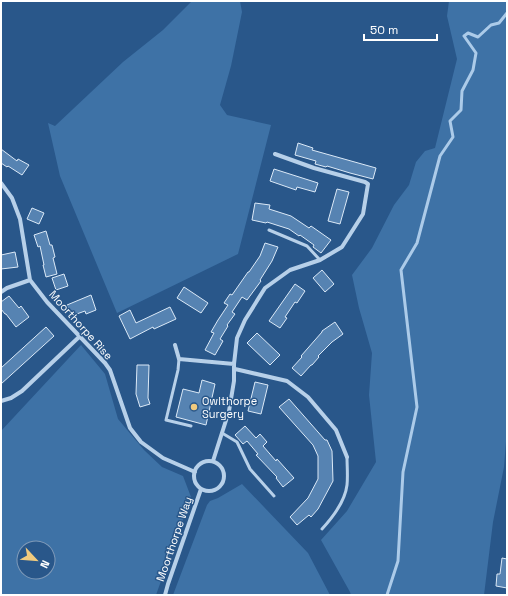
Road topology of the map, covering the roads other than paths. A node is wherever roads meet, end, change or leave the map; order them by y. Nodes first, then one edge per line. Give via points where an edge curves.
1 (275, 154) dead end
2 (1, 184) edge
3 (269, 230) dead end
4 (320, 260) junction
5 (30, 280) junction
6 (1, 292) edge
7 (79, 337) junction
8 (175, 345) dead end
9 (179, 359) junction
10 (234, 366) junction
11 (1, 401) edge
12 (191, 426) dead end
13 (222, 433) junction
14 (347, 456) joint
15 (212, 461) junction
16 (194, 472) junction
17 (201, 489) junction
18 (274, 496) dead end
19 (322, 529) dead end
20 (165, 595) edge

1 - 4 street via 368,184 363,214 342,247
2 - 5 street, Moorthorpe Rise via 12,198 20,219
3 - 4 lane via 307,246
4 - 10 street via 290,270 265,288 237,338
5 - 6 street
5 - 7 street, Moorthorpe Rise
7 - 11 street via 22,391
7 - 16 street, Moorthorpe Rise via 110,370 130,428 141,442 163,458
8 - 9 street
9 - 10 street
9 - 12 lane via 166,420
10 - 13 street via 229,411
10 - 14 street via 287,381 308,397 336,430
13 - 15 street
13 - 18 lane via 237,442 250,469
14 - 19 lane via 347,486 342,502
15 - 16 street via 200,463
15 - 17 street, Moorthorpe Way via 222,467 225,477 220,487 212,491
16 - 17 street, Moorthorpe Way via 197,485
17 - 20 street, Moorthorpe Way

